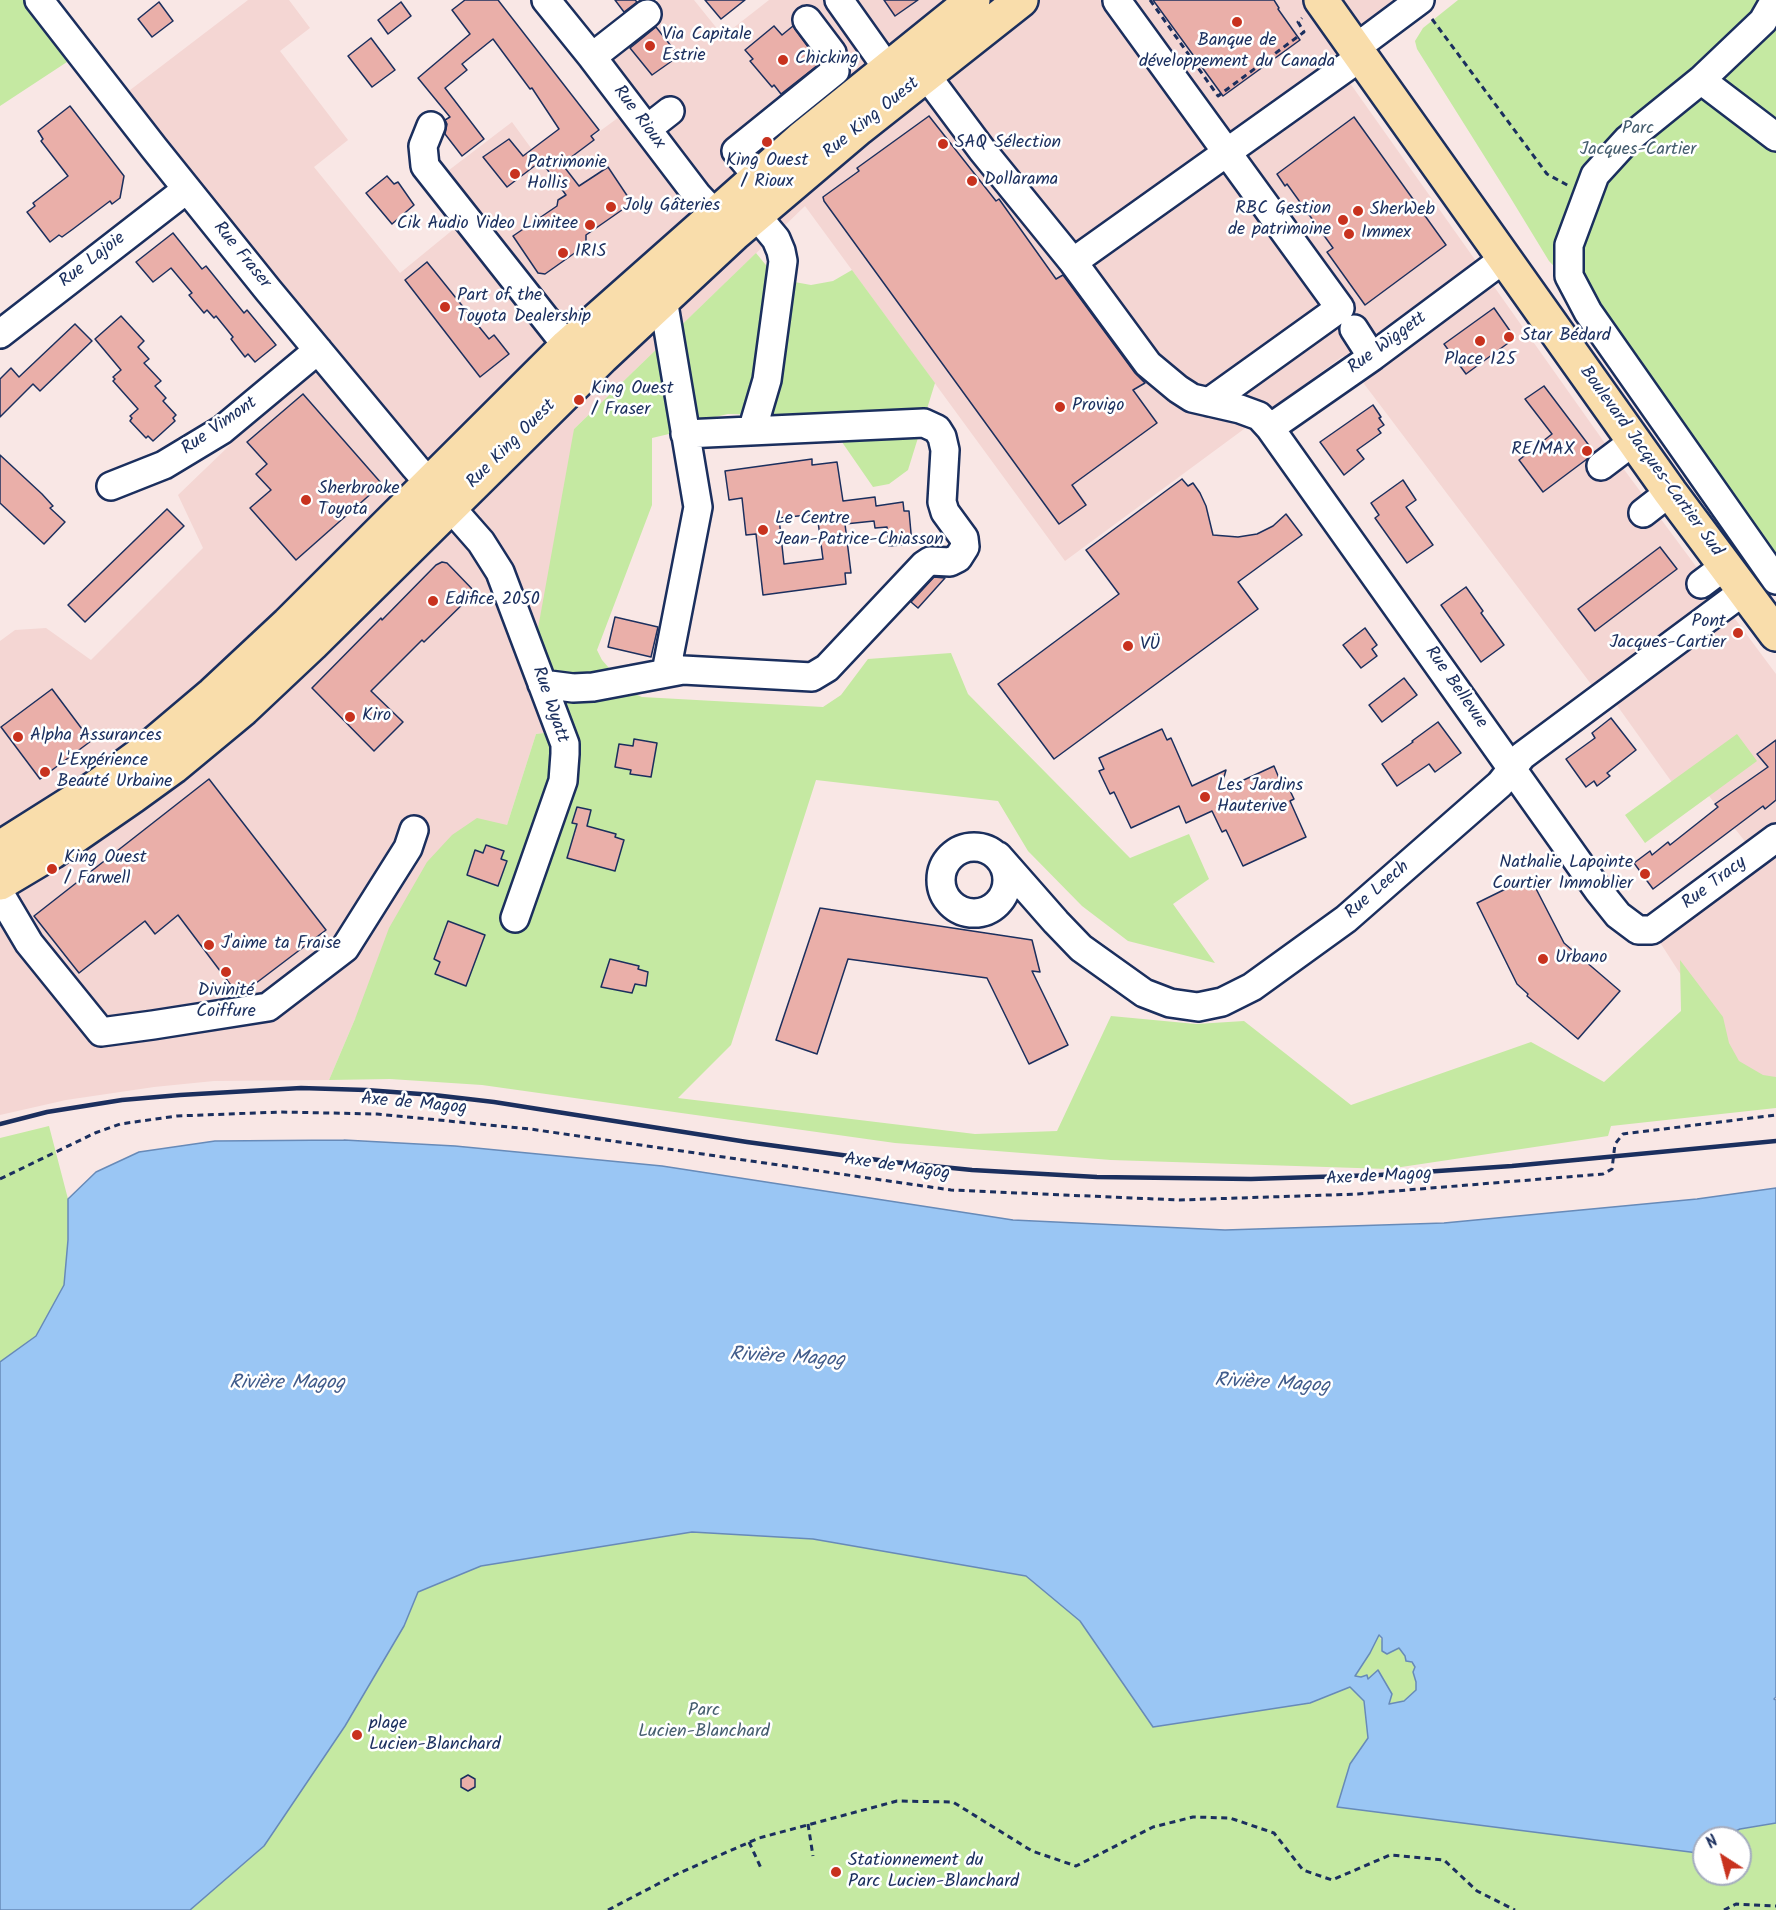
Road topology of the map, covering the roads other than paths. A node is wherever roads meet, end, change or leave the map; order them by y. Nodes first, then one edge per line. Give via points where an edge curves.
1 (39, 0) edge
2 (546, 0) edge
3 (839, 0) edge
4 (1021, 0) edge
5 (1343, 0) edge
6 (1419, 0) edge
7 (1776, 0) edge
8 (1118, 1) edge
9 (963, 3) edge
10 (1312, 9) edge
11 (647, 14) dead end
12 (807, 20) dead end
13 (1366, 47) junction
14 (592, 57) junction
15 (896, 69) junction
16 (1701, 80) junction
17 (835, 84) junction
18 (670, 111) dead end
19 (431, 126) dead end
20 (646, 129) junction
21 (1776, 137) edge
22 (1227, 152) junction
23 (187, 189) junction
24 (735, 222) junction
25 (1505, 258) junction
26 (1073, 262) junction
27 (663, 299) junction
28 (1354, 329) dead end
29 (0, 334) edge
30 (567, 346) junction
31 (318, 350) junction
32 (1372, 357) junction
33 (1209, 402) junction
34 (1270, 428) junction
35 (752, 431) junction
36 (685, 434) junction
37 (1634, 441) junction
38 (1601, 466) dead end
39 (111, 486) dead end
40 (1670, 492) junction
41 (440, 495) junction
42 (1643, 513) dead end
43 (1723, 580) junction
44 (1776, 580) edge
45 (1776, 634) edge
46 (666, 672) junction
47 (542, 684) junction
48 (1513, 769) junction
49 (414, 830) dead end
50 (1774, 844) edge
51 (998, 856) dead end
52 (3, 871) edge
53 (515, 918) dead end
54 (1652, 930) joint

1 - 23 street, Rue Fraser
2 - 14 street, Rue Rioux
3 - 15 street, Rue Bellevue
4 - 15 main road, Rue King Ouest
5 - 13 main road, Boulevard Jacques-Cartier Sud
6 - 13 street
7 - 16 street via 1763,21
8 - 22 street
9 - 15 main road, Rue King Ouest
10 - 13 main road, Boulevard Jacques-Cartier Sud
11 - 14 street
12 - 17 street via 832,53
13 - 22 street
13 - 25 main road, Boulevard Jacques-Cartier Sud via 1497,220
14 - 20 street, Rue Rioux
15 - 17 main road, Rue King Ouest
15 - 24 main road, Rue King Ouest
15 - 26 street, Rue Bellevue via 995,167
16 - 21 street
16 - 44 street via 1627,140 1595,175 1569,245 1569,276 1588,312
17 - 24 main road, Rue King Ouest via 758,177
18 - 20 street
19 - 30 street via 423,146 425,166
20 - 24 street, Rue Rioux via 697,195
22 - 26 street
22 - 33 street via 1340,308
23 - 29 street, Rue Lajoie
23 - 31 street, Rue Fraser
24 - 27 main road, Rue King Ouest
24 - 30 main road, Rue King Ouest
24 - 35 street, Rue Rioux via 776,239 783,261 767,380
25 - 32 street, Rue Wiggett via 1421,330
25 - 37 main road, Boulevard Jacques-Cartier Sud
26 - 33 street, Rue Bellevue via 1148,364 1192,398
27 - 36 street
27 - 41 main road, Rue King Ouest
28 - 32 street
30 - 41 main road, Rue King Ouest
31 - 39 street, Rue Vimont via 215,435 164,465
31 - 41 street, Rue Fraser
32 - 34 street, Rue Wiggett
33 - 34 street, Rue Bellevue via 1259,416
34 - 48 street, Rue Bellevue
35 - 36 street
35 - 46 street via 924,423 937,429 945,450 942,502 964,538 965,547 950,562 930,561 924,565 812,677
36 - 46 street via 698,507
37 - 38 street
37 - 40 main road, Boulevard Jacques-Cartier Sud
40 - 42 street
40 - 43 main road, Boulevard Jacques-Cartier Sud
41 - 47 street, Rue Wyatt via 481,542 508,564
41 - 52 main road, Rue King Ouest
43 - 45 main road, Boulevard Jacques-Cartier Sud
43 - 48 street, Rue Leech via 1642,681 1579,707 1554,725
46 - 47 street via 593,687
47 - 53 street, Rue Wyatt via 565,744 565,765 563,781
48 - 51 street, Rue Leech via 1346,919 1252,987 1222,1002 1198,1007 1170,1003 1144,993 1114,973 1081,948
48 - 54 street, Rue Bellevue via 1618,915 1638,930
49 - 52 street via 408,848 345,948 268,1007 101,1032 29,943
50 - 54 street, Rue Tracy

